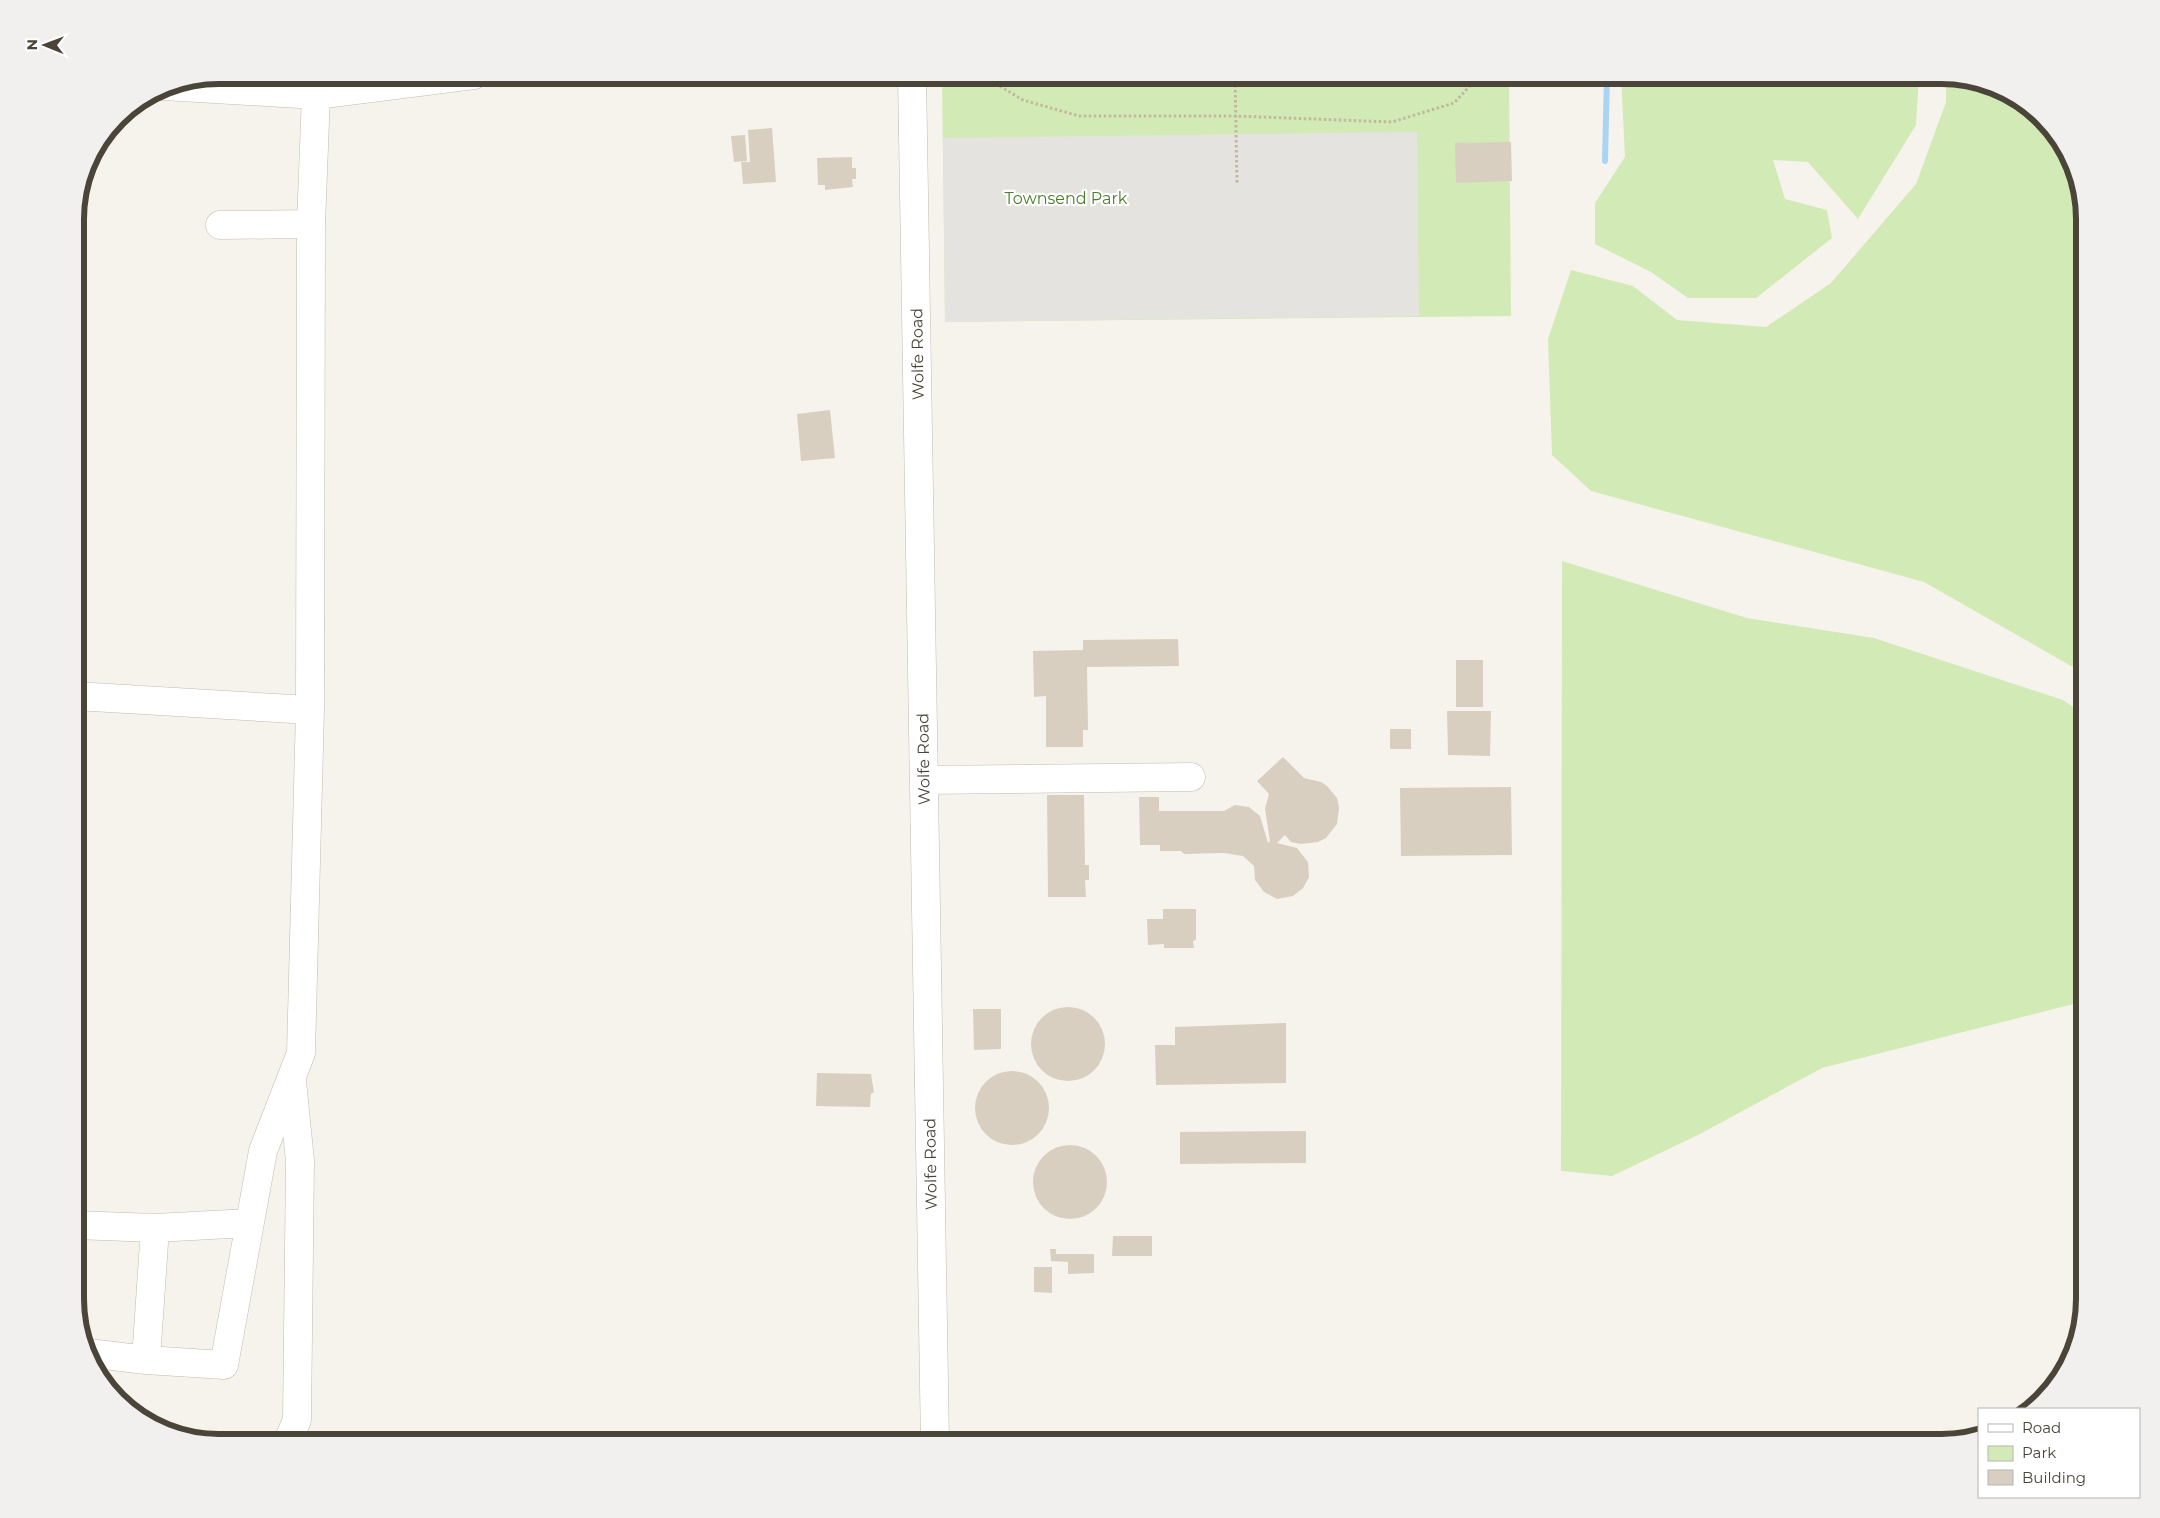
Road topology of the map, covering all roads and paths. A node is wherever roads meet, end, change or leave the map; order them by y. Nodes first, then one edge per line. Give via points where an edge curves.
1 (403, 84) edge
2 (912, 84) edge
3 (997, 84) edge
4 (1235, 84) edge
5 (1472, 84) edge
6 (191, 86) edge
7 (316, 95) junction
8 (1235, 116) junction
9 (1237, 183) dead end
10 (312, 224) junction
11 (220, 225) dead end
12 (84, 697) edge
13 (310, 710) junction
14 (1191, 777) dead end
15 (924, 780) junction
16 (292, 1078) junction
17 (249, 1223) junction
18 (84, 1225) edge
19 (156, 1228) junction
20 (96, 1354) edge
21 (146, 1360) junction
22 (291, 1434) edge
23 (935, 1434) edge

1 - 7 street
2 - 15 street, Wolfe Road
3 - 8 path via 1023,100 1080,116
4 - 8 path
5 - 8 path via 1454,103 1392,122
6 - 7 street
7 - 10 street
8 - 9 path
10 - 11 street
10 - 13 street
12 - 13 street
13 - 16 street via 301,1053
14 - 15 street
15 - 23 street, Wolfe Road
16 - 17 street via 263,1151
16 - 22 street via 300,1161 297,1420
17 - 19 street
17 - 21 street via 224,1365
18 - 19 street
19 - 21 street
20 - 21 street

